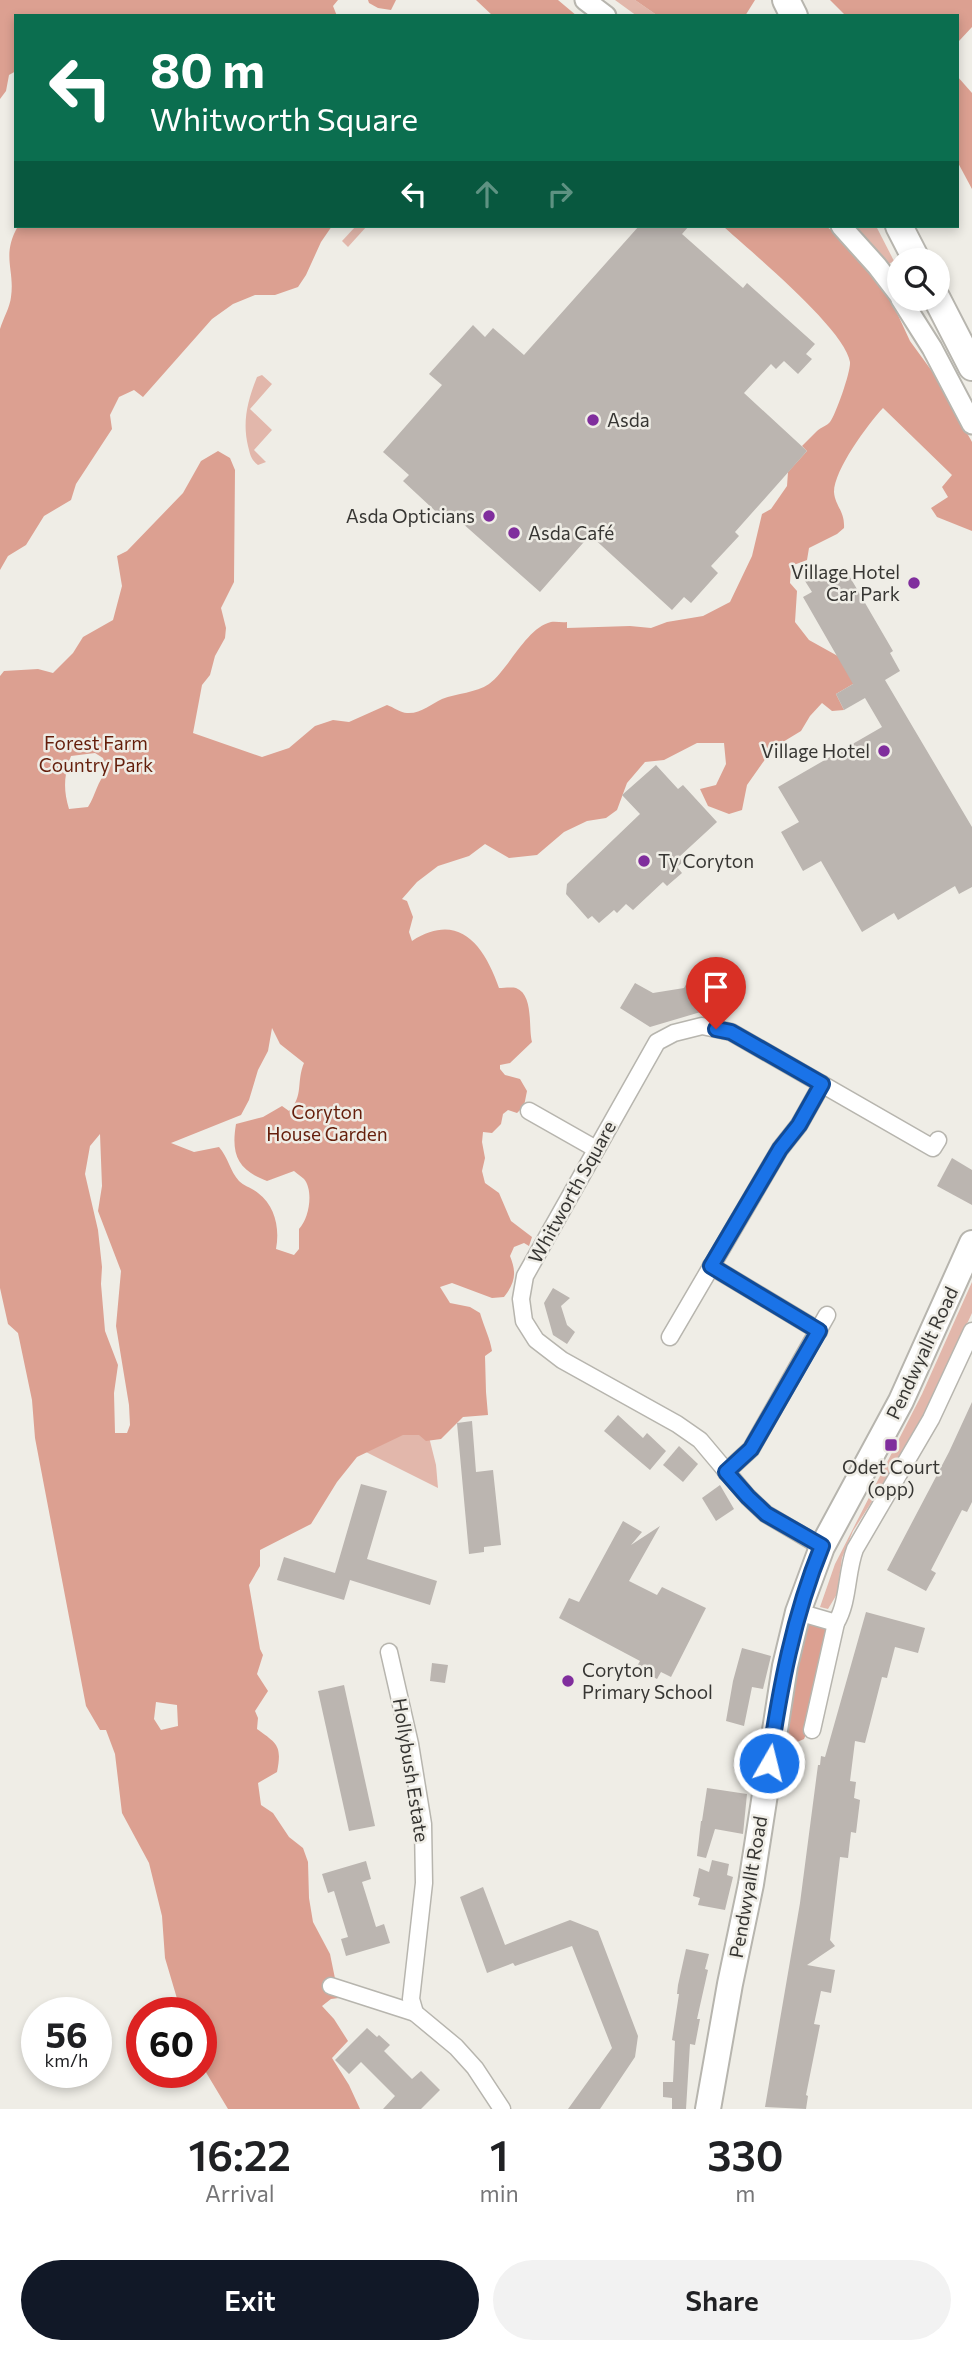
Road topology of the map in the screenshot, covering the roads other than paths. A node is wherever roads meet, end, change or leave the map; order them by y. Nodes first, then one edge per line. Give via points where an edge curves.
1 (585, 0) edge
2 (603, 14) edge
3 (843, 228) edge
4 (900, 228) edge
5 (910, 248) edge
6 (887, 282) edge
7 (908, 311) edge
8 (943, 311) edge
9 (972, 367) edge
10 (972, 424) edge
11 (822, 1084) junction
12 (529, 1111) dead end
13 (938, 1140) dead end
14 (596, 1149) junction
15 (972, 1243) edge
16 (711, 1266) junction
17 (827, 1315) dead end
18 (819, 1331) junction
19 (972, 1331) edge
20 (670, 1337) dead end
21 (726, 1472) junction
22 (822, 1546) junction
23 (798, 1612) junction
24 (836, 1623) junction
25 (389, 1653) dead end
26 (812, 1730) dead end
27 (331, 1986) dead end
28 (415, 2013) junction
29 (502, 2109) edge
30 (708, 2109) edge

1 - 2 street
3 - 6 street
4 - 5 highway
7 - 10 street
8 - 9 highway
11 - 13 street, Whitworth Square via 933,1148
11 - 14 street, Whitworth Square via 731,1032 702,1027 674,1033 657,1042
11 - 16 street
12 - 14 street
14 - 21 street, Whitworth Square via 525,1276 524,1321 536,1340 562,1360 699,1440
15 - 22 main road, Pendwyallt Road via 901,1401
16 - 18 street
16 - 20 street
17 - 18 street
18 - 21 street via 751,1449
19 - 24 street via 931,1419 860,1537 843,1612
21 - 22 street, Whitworth Square via 766,1514
22 - 23 main road, Pendwyallt Road
23 - 24 street
23 - 30 main road, Pendwyallt Road
24 - 26 street
25 - 28 street, Hollybush Estate via 423,1824 424,1883 411,1998
27 - 28 street
28 - 29 street via 456,2047

